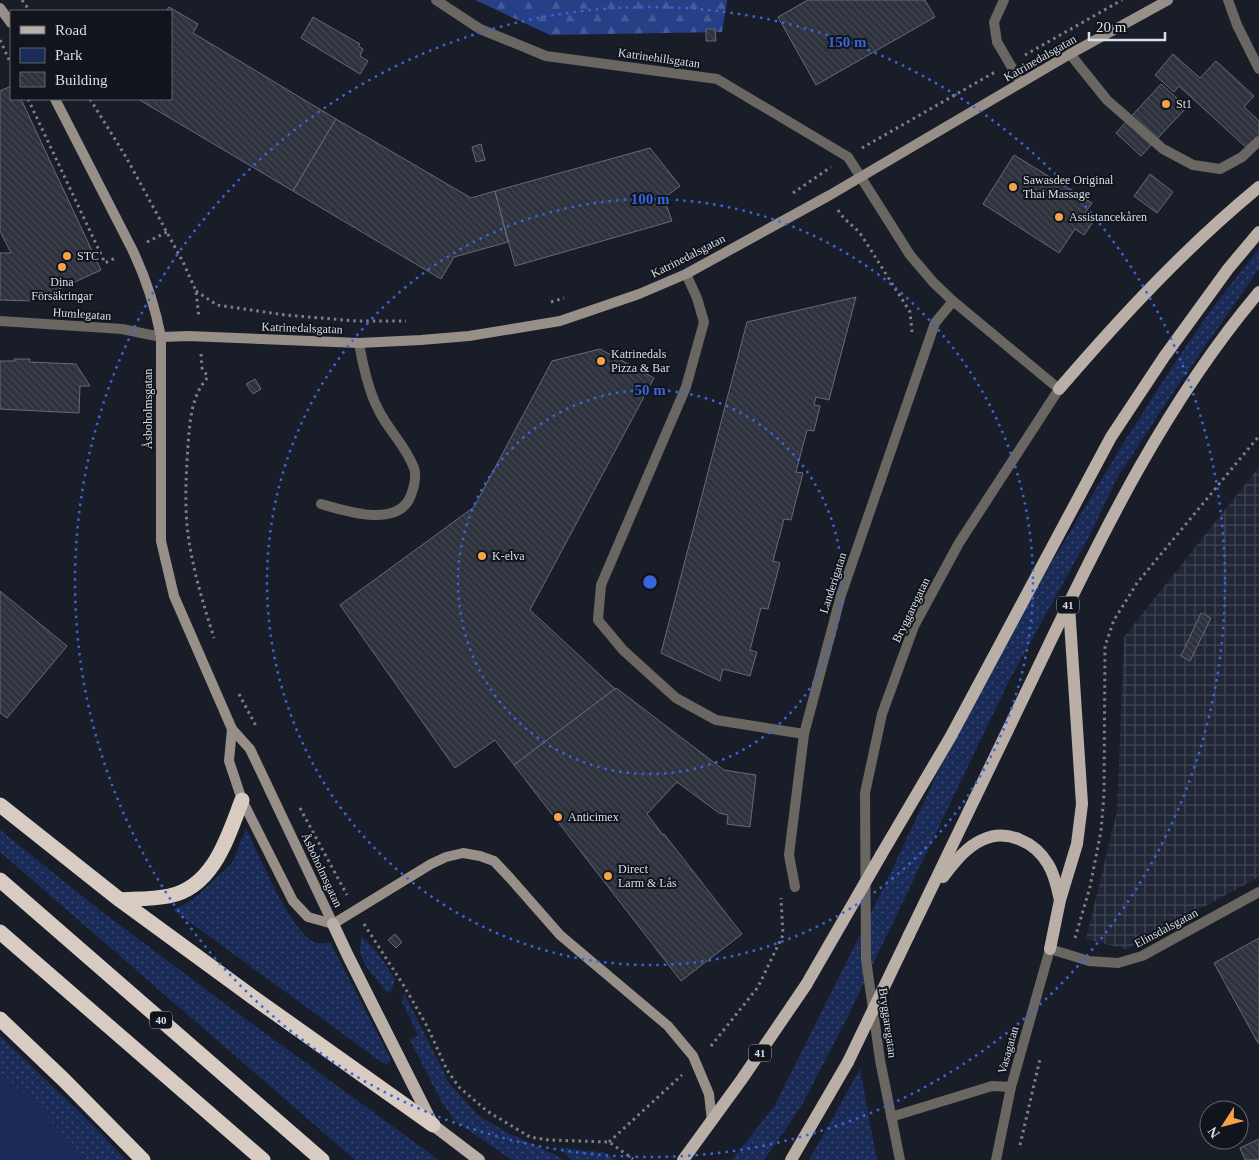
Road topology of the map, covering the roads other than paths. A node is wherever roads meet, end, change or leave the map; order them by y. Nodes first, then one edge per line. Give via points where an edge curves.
1 (436, 0) edge
2 (1004, 0) edge
3 (1168, 0) edge
4 (1228, 0) edge
5 (0, 8) edge
6 (10, 23) edge
7 (1070, 54) junction
8 (1259, 69) edge
9 (1022, 83) junction
10 (56, 100) edge
11 (1259, 141) edge
12 (860, 177) junction
13 (1259, 187) edge
14 (1259, 232) edge
15 (686, 274) junction
16 (1259, 292) edge
17 (952, 301) junction
18 (0, 321) edge
19 (161, 337) junction
20 (359, 343) junction
21 (1059, 389) junction
22 (320, 504) dead end
23 (1068, 604) junction
24 (232, 729) junction
25 (804, 734) junction
26 (242, 800) junction
27 (0, 805) edge
28 (0, 880) edge
29 (794, 887) dead end
30 (1259, 892) edge
31 (930, 893) junction
32 (120, 900) junction
33 (1060, 900) junction
34 (333, 924) junction
35 (0, 932) edge
36 (1050, 949) junction
37 (0, 1019) edge
38 (1011, 1087) junction
39 (892, 1117) junction
40 (712, 1121) junction
41 (433, 1124) junction
42 (143, 1160) edge
43 (263, 1160) edge
44 (322, 1160) edge
45 (480, 1160) edge
46 (683, 1160) edge
47 (790, 1160) edge
48 (900, 1160) edge
49 (996, 1160) edge

1 - 12 street, Katrinehillsgatan via 480,29 546,56 717,79 848,157
2 - 9 street via 994,22 996,42
3 - 7 street, Katrinedalsgatan
4 - 8 street
5 - 6 street
7 - 9 street, Katrinedalsgatan
7 - 11 street via 1107,100 1163,149 1193,165 1220,169 1242,157
9 - 12 street, Katrinedalsgatan
10 - 19 street, Åsboholmsgatan via 144,273
12 - 15 street, Katrinedalsgatan
12 - 17 street via 910,255
13 - 21 main road via 1223,216 1160,278
14 - 40 main road, 41, bridge via 1164,357 1111,438 951,736 806,985
15 - 20 street, Katrinedalsgatan via 560,321 469,336
15 - 25 street via 704,322 686,387 601,585 598,620 623,650 676,698 716,720
16 - 23 main road, 41 via 1196,375 1141,464
17 - 21 street
17 - 25 street, Landerigatan via 935,323 841,595
18 - 19 street, Humlegatan via 122,329
19 - 20 street, Katrinedalsgatan
19 - 24 street, Åsboholmsgatan via 161,541 174,596
20 - 22 street via 378,409 415,470 414,484 409,500 397,511 386,514 360,515
21 - 39 street, Bryggaregatan via 958,543 914,626 882,714 865,793 866,959 880,1060
23 - 31 main road, 41
23 - 33 main road via 1082,804 1078,844
24 - 26 street, Åsboholmsgatan via 229,761
24 - 34 street, Åsboholmsgatan via 250,749
25 - 29 street, Landerigatan via 789,855
26 - 32 highway via 225,843 204,876 172,896
26 - 34 street, Åsboholmsgatan via 293,901 308,917
27 - 32 highway
28 - 44 highway, 40
30 - 36 street, Elinsdalsgatan via 1142,956 1118,963 1090,962
31 - 33 main road via 968,849 999,835 1013,837 1041,853 1049,865
31 - 47 main road, 41, bridge via 848,1062
32 - 41 highway
33 - 36 main road
34 - 40 street via 446,857 463,853 494,861 560,935 668,1026 693,1056 709,1094
34 - 41 main road
35 - 43 highway
36 - 38 street, Vasagatan
37 - 42 highway
38 - 39 street via 992,1086
38 - 49 street, Vasagatan
39 - 48 street, Bryggaregatan
40 - 46 main road, 41
41 - 45 main road

